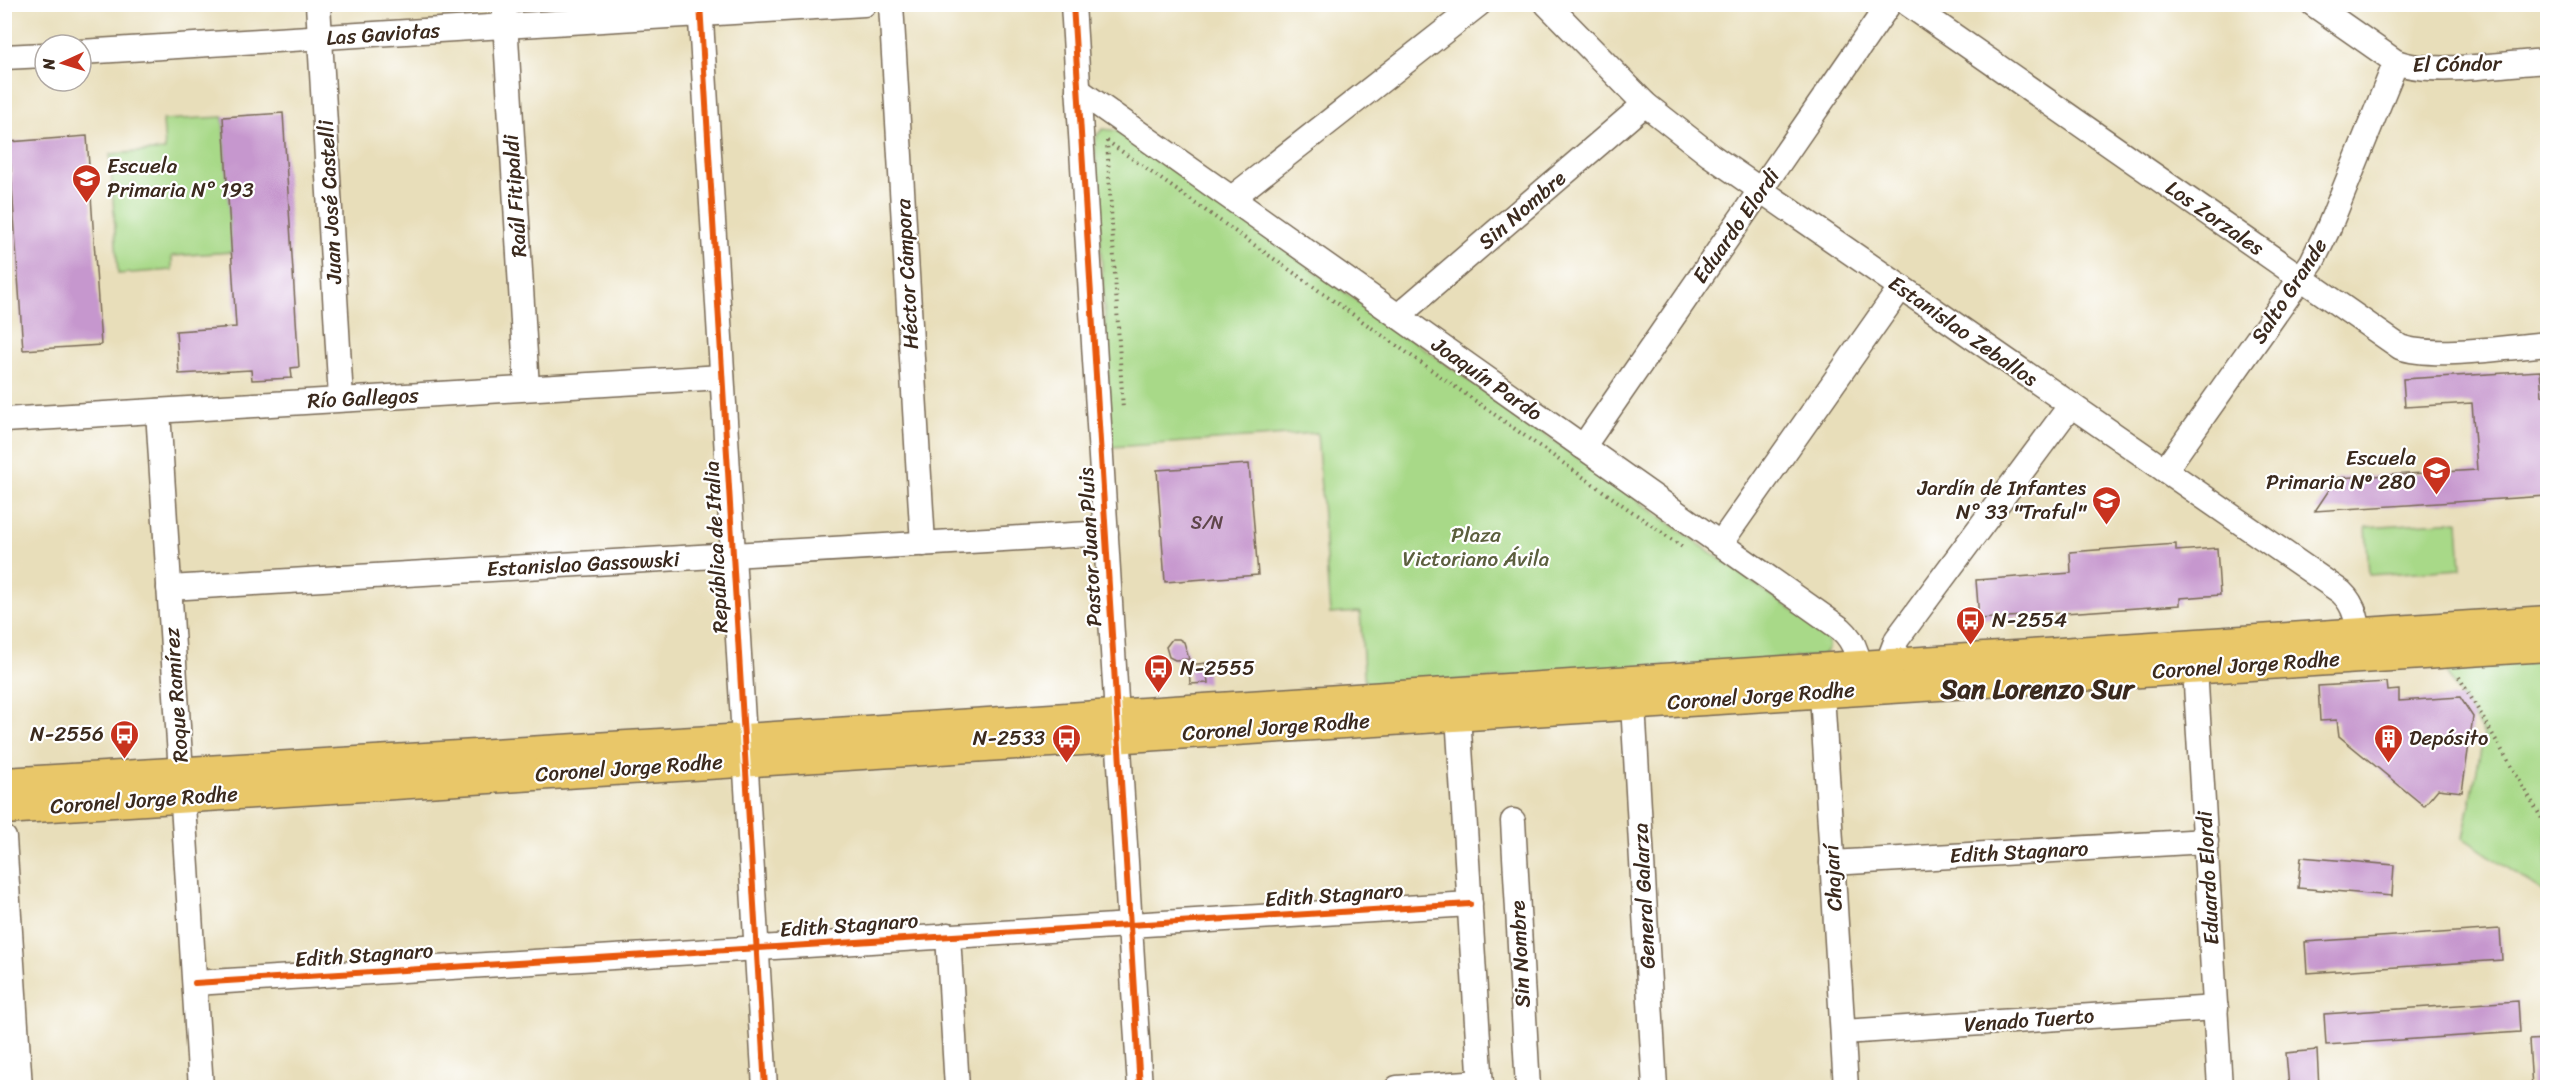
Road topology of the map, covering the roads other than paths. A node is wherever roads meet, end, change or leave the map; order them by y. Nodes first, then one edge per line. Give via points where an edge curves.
1 (318, 4) edge
2 (864, 4) edge
3 (891, 4) edge
4 (1073, 4) edge
5 (1479, 4) edge
6 (1548, 4) edge
7 (1889, 4) edge
8 (1908, 4) edge
9 (2313, 4) edge
10 (700, 10) edge
11 (504, 15) edge
12 (320, 38) junction
13 (93, 51) edge
14 (33, 56) edge
15 (4, 57) edge
16 (2547, 60) edge
17 (2397, 62) junction
18 (1078, 90) junction
19 (1645, 104) junction
20 (1761, 190) junction
21 (1232, 198) junction
22 (2301, 279) junction
23 (1901, 287) junction
24 (1398, 316) junction
25 (2547, 344) edge
26 (722, 376) junction
27 (527, 388) junction
28 (341, 399) junction
29 (2071, 405) junction
30 (158, 411) junction
31 (4, 420) edge
32 (1583, 447) junction
33 (2165, 470) junction
34 (1106, 533) junction
35 (923, 544) junction
36 (1720, 544) junction
37 (733, 555) junction
38 (169, 588) junction
39 (2547, 621) edge
40 (2360, 646) junction
41 (2547, 646) edge
42 (2195, 668) junction
43 (1891, 676) junction
44 (1860, 678) junction
45 (1821, 680) junction
46 (1458, 704) junction
47 (1633, 704) junction
48 (1117, 726) junction
49 (744, 750) junction
50 (4, 783) edge
51 (182, 785) junction
52 (4, 809) edge
53 (1513, 820) dead end
54 (4, 838) edge
55 (2206, 841) junction
56 (1833, 863) junction
57 (1470, 904) junction
58 (1130, 924) junction
59 (948, 935) junction
60 (756, 947) junction
61 (195, 982) junction
62 (9, 996) edge
63 (2216, 1008) junction
64 (1843, 1032) junction
65 (1481, 1085) edge
66 (20, 1088) edge
67 (201, 1088) edge
68 (765, 1088) edge
69 (957, 1088) edge
70 (1140, 1088) edge
71 (1396, 1088) edge
72 (1528, 1088) edge
73 (1655, 1088) edge
74 (1846, 1088) edge
75 (2220, 1088) edge

1 - 12 street, Juan José Castelli
2 - 10 street, Las Gaviotas
3 - 35 street, Héctor Cámpora
4 - 18 street, Pastor Juan Pluis
5 - 21 street
6 - 19 street, Estanislao Zeballos
7 - 20 street, Eduardo Elordi
8 - 22 street, Los Zorzales
9 - 17 street, El Cóndor
10 - 11 street, Las Gaviotas
10 - 26 street, República de Italia
11 - 12 street, Las Gaviotas
11 - 27 street, Raúl Fitipaldi
12 - 13 street, Las Gaviotas
12 - 28 street, Juan José Castelli
14 - 15 street
16 - 17 street, El Cóndor via 2424,69
17 - 22 street, Salto Grande via 2329,227
18 - 21 street, Joaquín Pardo
18 - 34 street, Pastor Juan Pluis
19 - 20 street, Estanislao Zeballos
19 - 24 street, Sin Nombre
20 - 23 street, Estanislao Zeballos
20 - 32 street, Eduardo Elordi
21 - 24 street, Joaquín Pardo
22 - 25 street, Los Zorzales via 2391,342 2410,350 2433,352
22 - 33 street, Salto Grande
23 - 29 street, Estanislao Zeballos
23 - 36 street
24 - 32 street, Joaquín Pardo
26 - 27 street, Río Gallegos
26 - 37 street, República de Italia
27 - 28 street, Río Gallegos
28 - 30 street, Río Gallegos
29 - 33 street, Estanislao Zeballos
29 - 43 street via 1900,634 1891,650
30 - 31 street, Río Gallegos
30 - 38 street, Roque Ramírez
32 - 36 street, Joaquín Pardo
33 - 40 street, Estanislao Zeballos via 2341,592 2356,614
34 - 35 street, Estanislao Gassowski
34 - 48 street, Pastor Juan Pluis
35 - 37 street, Estanislao Gassowski
36 - 44 street, Joaquín Pardo via 1846,633 1854,645
37 - 38 street, Estanislao Gassowski
37 - 49 street, República de Italia
38 - 51 street, Roque Ramírez
39 - 40 main road, Coronel Jorge Rodhe
40 - 41 main road, Coronel Jorge Rodhe
40 - 42 main road, Coronel Jorge Rodhe
40 - 43 main road, Coronel Jorge Rodhe
42 - 43 main road, Coronel Jorge Rodhe
42 - 55 street, Eduardo Elordi
43 - 44 main road, Coronel Jorge Rodhe
44 - 45 main road, Coronel Jorge Rodhe
45 - 46 main road, Coronel Jorge Rodhe
45 - 47 main road, Coronel Jorge Rodhe
45 - 56 street, Chajarí
46 - 47 main road, Coronel Jorge Rodhe
46 - 48 main road, Coronel Jorge Rodhe
46 - 57 street
47 - 73 street, General Galarza
48 - 49 main road, Coronel Jorge Rodhe
48 - 58 street, Pastor Juan Pluis
49 - 51 main road, Coronel Jorge Rodhe
49 - 60 street, República de Italia
50 - 51 main road, Coronel Jorge Rodhe
51 - 52 main road, Coronel Jorge Rodhe
51 - 61 street, Roque Ramírez
53 - 72 street, Sin Nombre
54 - 62 street
55 - 56 street, Edith Stagnaro
55 - 63 street, Eduardo Elordi
56 - 64 street, Chajarí
57 - 58 street, Edith Stagnaro
57 - 65 street
58 - 59 street, Edith Stagnaro
58 - 70 street, Pastor Juan Pluis
59 - 60 street, Edith Stagnaro
59 - 69 street
60 - 61 street, Edith Stagnaro
60 - 68 street, República de Italia
61 - 67 street, Roque Ramírez
62 - 66 street
63 - 64 street, Venado Tuerto
63 - 75 street, Eduardo Elordi
64 - 74 street, Chajarí
65 - 71 street

